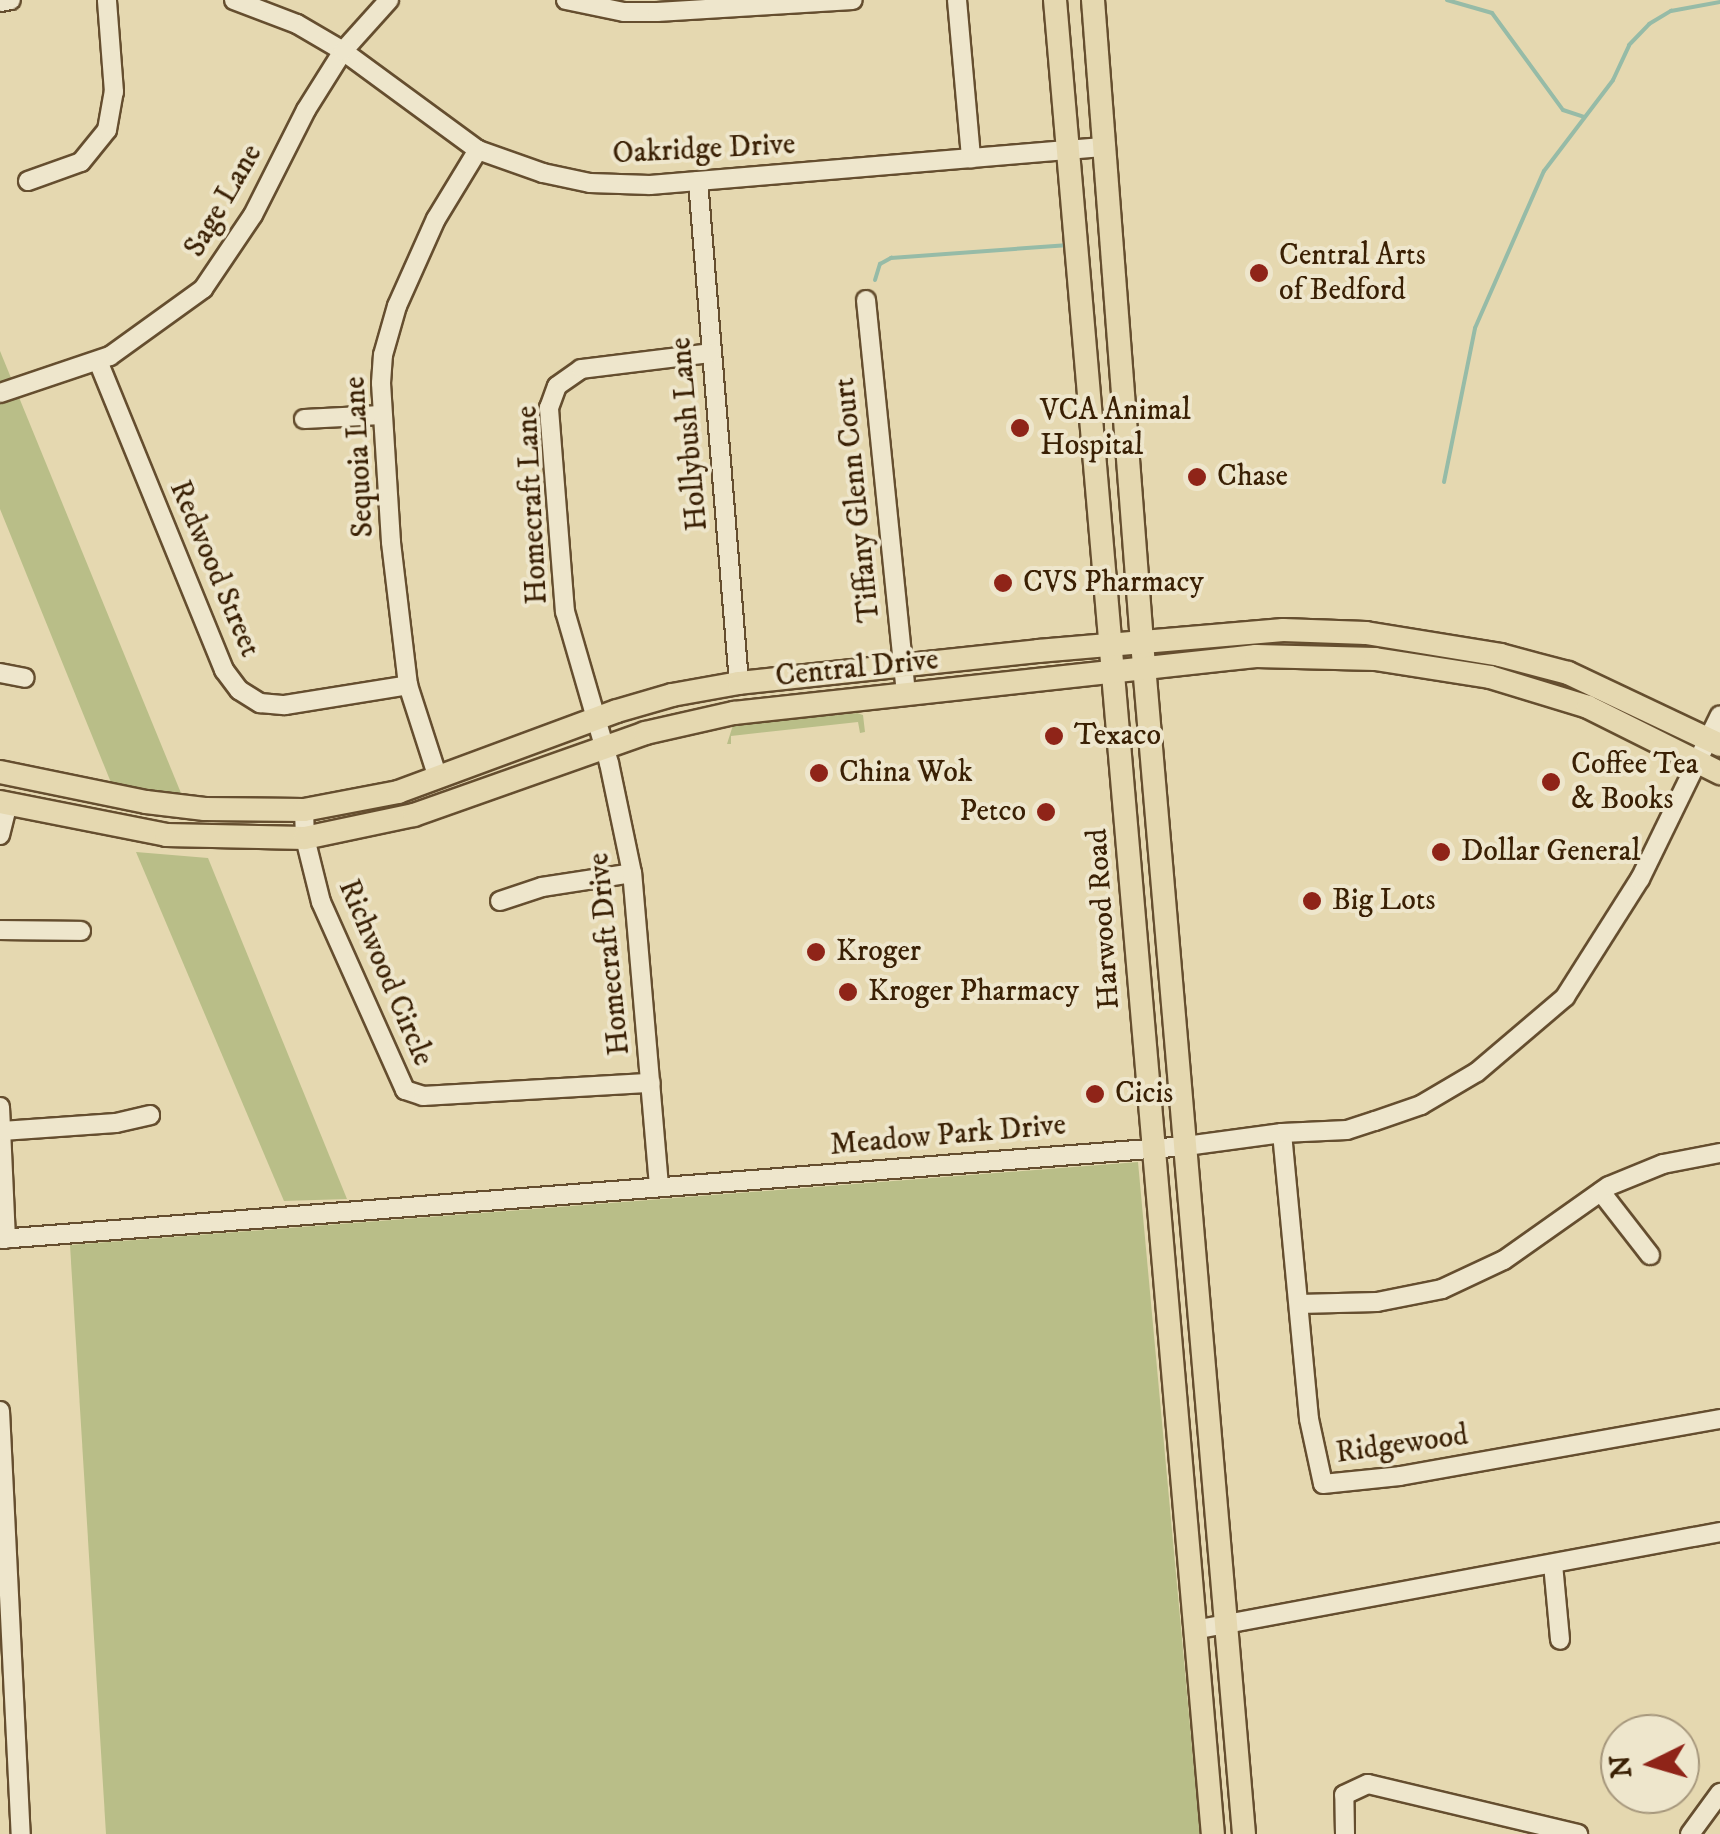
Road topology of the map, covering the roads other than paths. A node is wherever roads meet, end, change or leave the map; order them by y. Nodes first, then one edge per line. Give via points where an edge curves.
1 (11, 0) edge
2 (107, 0) edge
3 (234, 0) edge
4 (389, 0) edge
5 (566, 0) edge
6 (853, 0) edge
7 (957, 0) edge
8 (0, 2) edge
9 (1094, 10) edge
10 (1056, 11) edge
11 (343, 50) junction
12 (1105, 147) junction
13 (478, 150) junction
14 (1068, 150) junction
15 (971, 158) junction
16 (698, 180) junction
17 (28, 181) dead end
18 (866, 300) dead end
19 (710, 353) junction
20 (98, 361) junction
21 (1123, 384) junction
22 (1092, 388) junction
23 (0, 394) edge
24 (382, 416) junction
25 (304, 419) dead end
26 (1350, 632) junction
27 (1113, 644) junction
28 (1143, 654) junction
29 (1348, 658) junction
30 (902, 667) junction
31 (1115, 669) junction
32 (1561, 672) junction
33 (0, 673) edge
34 (25, 678) dead end
35 (738, 683) junction
36 (408, 685) junction
37 (906, 694) junction
38 (1553, 696) junction
39 (1720, 715) edge
40 (595, 719) junction
41 (1715, 742) edge
42 (604, 747) junction
43 (1698, 762) junction
44 (0, 772) edge
45 (1720, 774) edge
46 (438, 778) junction
47 (4, 803) edge
48 (304, 810) junction
49 (0, 835) edge
50 (305, 838) junction
51 (632, 872) junction
52 (500, 901) dead end
53 (1165, 914) junction
54 (1133, 918) junction
55 (0, 930) edge
56 (81, 931) dead end
57 (651, 1083) junction
58 (0, 1107) edge
59 (150, 1114) dead end
60 (2, 1130) edge
61 (1282, 1133) junction
62 (1186, 1146) junction
63 (1151, 1147) junction
64 (1720, 1153) edge
65 (659, 1186) junction
66 (1600, 1192) junction
67 (3, 1239) edge
68 (1650, 1255) dead end
69 (1299, 1304) junction
70 (0, 1411) edge
71 (1720, 1419) edge
72 (1720, 1532) edge
73 (1553, 1564) junction
74 (1226, 1624) junction
75 (1194, 1630) junction
76 (1560, 1640) dead end
77 (7, 1689) edge
78 (1720, 1793) edge
79 (20, 1834) edge
80 (1212, 1834) edge
81 (1244, 1834) edge
82 (1345, 1834) edge
83 (1578, 1834) edge
84 (1690, 1834) edge

1 - 8 street
2 - 17 street via 114,92 107,130 81,162
3 - 11 street, Oakridge Drive
4 - 11 street, Sage Lane
5 - 6 street via 657,12
7 - 15 street
9 - 10 main road
9 - 12 main road, Harwood Road
10 - 14 main road, Harwood Road
11 - 13 street, Oakridge Drive
11 - 20 street, Sage Lane via 218,272 134,342
12 - 14 street, Oakridge Drive
12 - 21 main road, Harwood Road
13 - 16 street, Oakridge Drive via 590,183
13 - 24 street, Sequoia Lane via 436,219 392,321 383,355
14 - 15 street, Oakridge Drive
14 - 22 main road, Harwood Road
15 - 16 street, Oakridge Drive
16 - 19 street, Hollybush Lane
18 - 30 street, Tiffany Glenn Court
19 - 35 street, Hollybush Lane
19 - 40 street, Homecraft Lane via 598,364 566,376 551,398 565,612
20 - 23 street, Sage Lane
20 - 36 street, Redwood Street via 224,670 238,690 260,703 285,706
21 - 22 main road
21 - 28 main road, Harwood Road
22 - 27 main road, Harwood Road
24 - 25 street
24 - 36 street, Sequoia Lane
26 - 28 main road, Central Drive via 1283,630
26 - 29 main road
26 - 32 main road, Central Drive via 1442,642
27 - 28 main road, Central Drive
27 - 30 main road, Central Drive
27 - 31 main road, Harwood Road
28 - 29 main road, Central Drive
28 - 31 main road, Central Drive
28 - 53 main road, Harwood Road
29 - 38 main road, Central Drive via 1446,668
30 - 35 main road, Central Drive
30 - 37 street, Tiffany Glenn Court
31 - 37 main road, Central Drive
31 - 54 main road, Harwood Road
32 - 38 main road
32 - 41 main road, Central Drive
33 - 34 street
35 - 40 main road, Central Drive
36 - 46 street, Sequoia Lane
37 - 42 main road, Central Drive via 734,712
38 - 43 main road, Central Drive via 1588,706
39 - 41 street, Meadow Park Drive
40 - 42 street, Homecraft Drive
40 - 46 main road, Central Drive
41 - 43 street, Meadow Park Drive
42 - 50 main road, Central Drive via 414,815
42 - 51 street, Homecraft Drive
43 - 45 main road, Central Drive
43 - 61 street, Meadow Park Drive via 1614,926 1583,974 1539,1022 1477,1072 1421,1105 1347,1130
44 - 48 main road, Central Drive via 146,802
46 - 48 main road, Central Drive via 352,804
47 - 49 street
47 - 50 main road, Central Drive via 166,835
48 - 50 street, Richwood Circle
50 - 57 street, Richwood Circle via 321,902 405,1090 423,1096
51 - 52 street
51 - 57 street, Homecraft Drive
53 - 54 main road
53 - 62 main road, Harwood Road
54 - 63 main road, Harwood Road
55 - 56 street
57 - 65 street, Homecraft Drive
58 - 60 street
59 - 60 street via 116,1123
60 - 67 street
61 - 62 street, Meadow Park Drive
61 - 69 street, Ridgewood
62 - 63 street, Meadow Park Drive
62 - 74 main road, Harwood Road
63 - 65 street, Meadow Park Drive
63 - 75 main road, Harwood Road
64 - 66 street via 1644,1169
65 - 67 street, Meadow Park Drive
66 - 68 street
66 - 69 street via 1504,1260 1442,1288 1377,1302
69 - 71 street, Ridgewood via 1322,1484
70 - 77 street
72 - 73 street
73 - 74 street
73 - 76 street
74 - 75 street
74 - 81 main road, Harwood Road
75 - 80 main road, Harwood Road
77 - 79 street
78 - 84 street
82 - 83 street via 1344,1796 1368,1784

